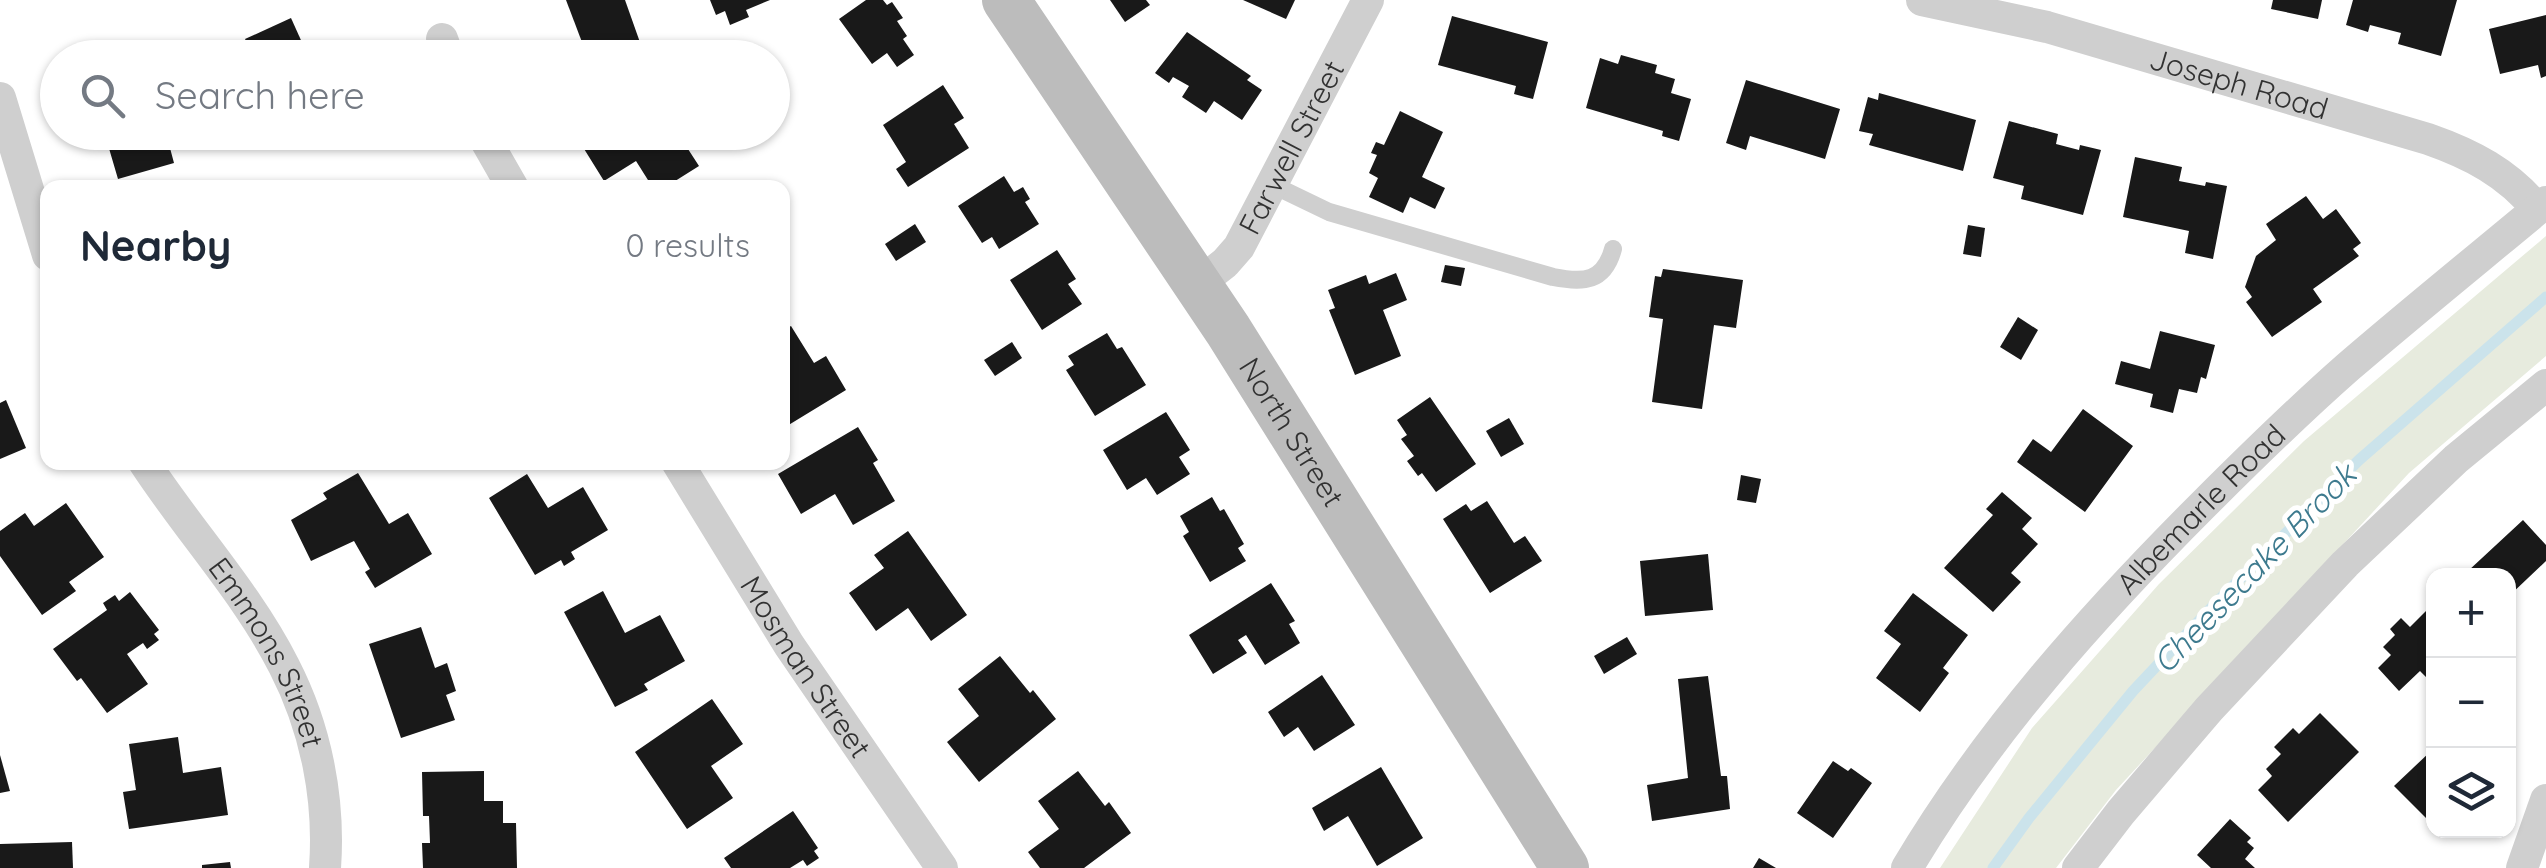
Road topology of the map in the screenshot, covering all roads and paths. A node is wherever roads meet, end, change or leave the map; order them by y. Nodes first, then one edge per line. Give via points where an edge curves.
1 (1006, 0) edge
2 (1368, 0) edge
3 (1922, 0) edge
4 (0, 98) edge
5 (491, 150) edge
6 (508, 180) edge
7 (1273, 185) junction
8 (2542, 205) edge
9 (40, 229) edge
10 (1614, 248) dead end
11 (1198, 284) junction
12 (2546, 385) edge
13 (150, 470) edge
14 (682, 470) edge
15 (2546, 800) edge
16 (325, 868) edge
17 (942, 868) edge
18 (1565, 868) edge
19 (1906, 868) edge
20 (2078, 868) edge
21 (2522, 868) edge

1 - 11 main road, North Street
2 - 7 street, Farwell Street
3 - 8 street, Joseph Road via 2048,26 2428,139 2492,168
4 - 9 street
5 - 6 street
7 - 10 lane via 1329,212 1554,277 1593,278
7 - 11 street, Farwell Street via 1239,247
8 - 19 street, Albemarle Road via 2280,428 2159,549 2041,682
11 - 18 main road, North Street
12 - 20 street via 2344,564 2209,709
13 - 16 street, Emmons Street via 285,666 320,770
14 - 17 street, Mosman Street via 789,645
15 - 21 street

